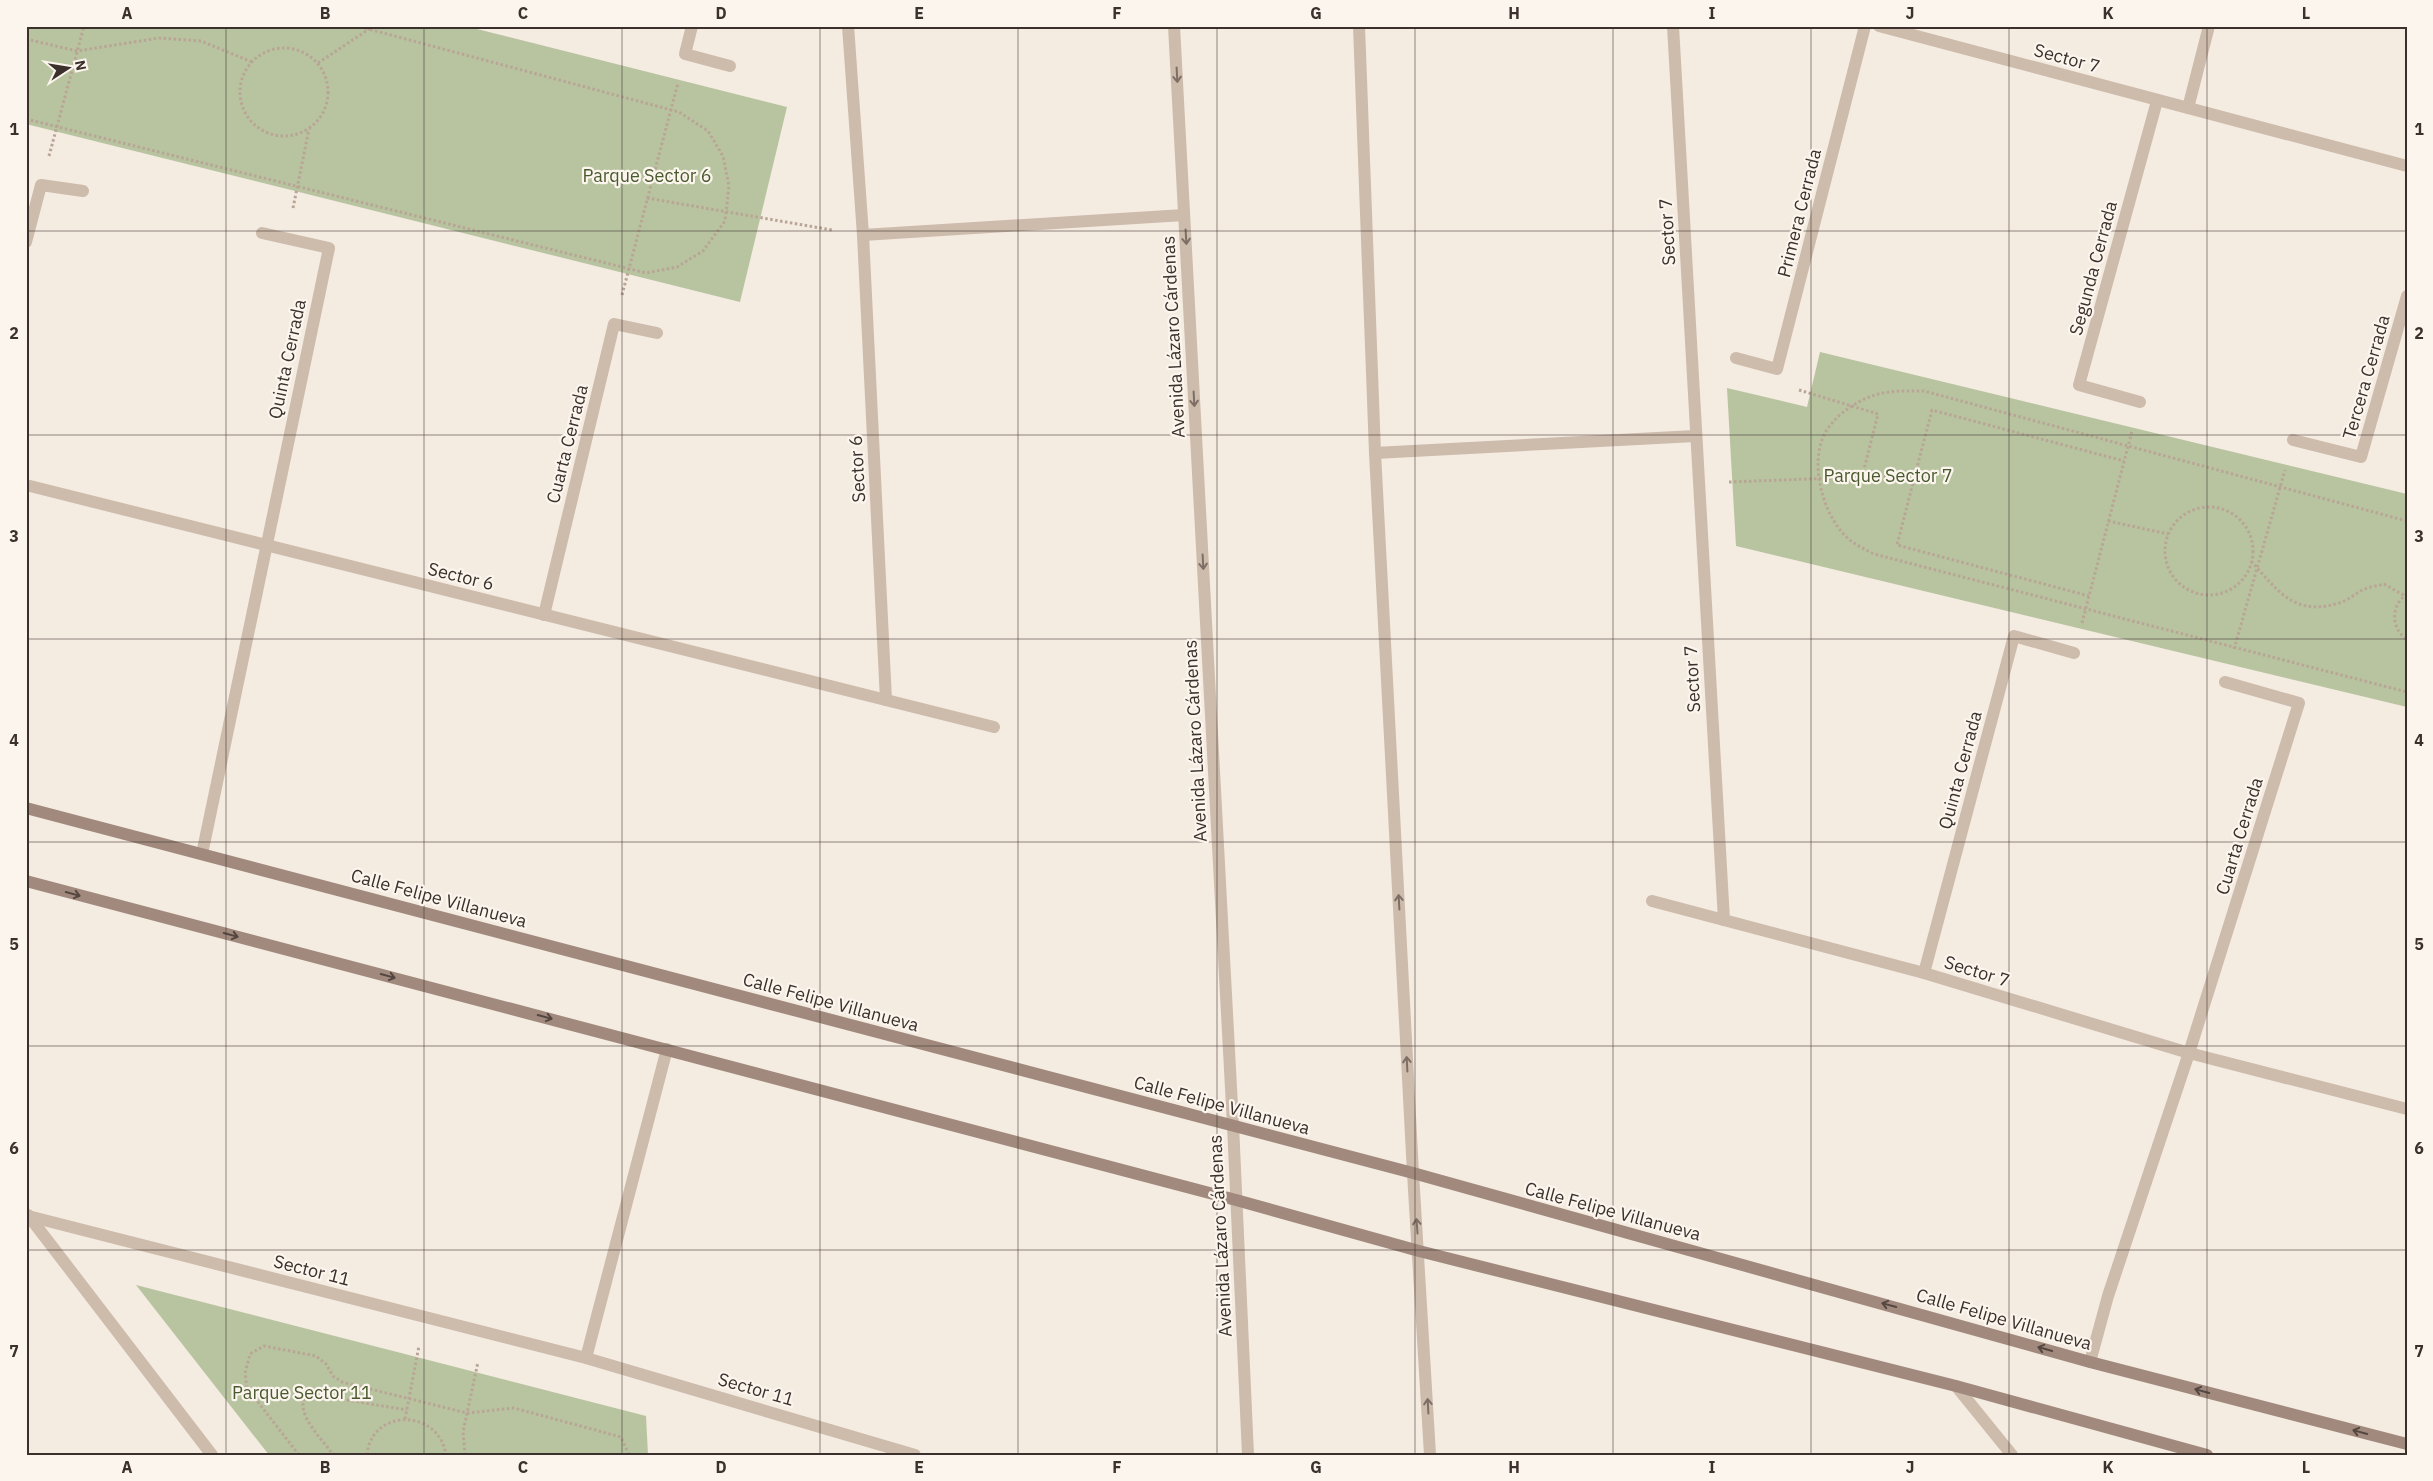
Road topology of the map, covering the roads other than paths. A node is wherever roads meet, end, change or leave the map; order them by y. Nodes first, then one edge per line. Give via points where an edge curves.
1 (692, 26) edge
2 (848, 26) edge
3 (1174, 26) edge
4 (1359, 26) edge
5 (1673, 26) edge
6 (1865, 26) edge
7 (1878, 26) edge
8 (2209, 26) edge
9 (730, 66) dead end
10 (2157, 100) junction
11 (2188, 108) junction
12 (2407, 166) edge
13 (82, 191) dead end
14 (1184, 215) junction
15 (262, 233) dead end
16 (863, 235) junction
17 (26, 242) edge
18 (2407, 296) edge
19 (657, 333) dead end
20 (1736, 358) dead end
21 (2140, 402) road end
22 (1696, 436) junction
23 (2293, 440) road end
24 (1376, 453) junction
25 (26, 485) edge
26 (266, 545) junction
27 (544, 615) junction
28 (2074, 653) road end
29 (2225, 682) road end
30 (886, 700) junction
31 (994, 727) dead end
32 (26, 808) edge
33 (202, 854) junction
34 (26, 881) edge
35 (1652, 901) dead end
36 (1724, 920) junction
37 (1924, 973) junction
38 (668, 1049) junction
39 (2189, 1053) junction
40 (2407, 1108) edge
41 (1233, 1125) junction
42 (1413, 1174) junction
43 (1236, 1200) junction
44 (27, 1214) edge
45 (1419, 1251) junction
46 (586, 1358) junction
47 (2090, 1362) junction
48 (1956, 1386) junction
49 (2407, 1444) edge
50 (212, 1455) edge
51 (916, 1455) edge
52 (1248, 1455) edge
53 (1430, 1455) edge
54 (2012, 1455) edge
55 (2207, 1455) edge

1 - 9 street via 685,54
2 - 16 street, Sector 6
3 -> 14 street, Avenida Lázaro Cárdenas
4 - 24 street
5 - 22 street, Sector 7
6 - 20 street, Primera Cerrada via 1777,368
7 - 10 street, Sector 7
8 - 11 street
10 - 11 street, Sector 7
10 - 21 street, Segunda Cerrada via 2080,385
11 - 12 street, Sector 7
13 - 17 street via 41,186
14 - 16 street
14 -> 41 street, Avenida Lázaro Cárdenas
15 - 26 street, Quinta Cerrada via 329,248
16 - 30 street, Sector 6
18 - 23 street, Tercera Cerrada via 2361,457
19 - 27 street, Cuarta Cerrada via 614,324
22 - 24 street
22 - 36 street, Sector 7
42 -> 24 street
25 - 26 street, Sector 6
26 - 27 street, Sector 6
26 - 33 street
27 - 30 street, Sector 6
28 - 37 street, Quinta Cerrada via 2014,636
29 - 39 street, Cuarta Cerrada via 2299,703
30 - 31 street, Sector 6
32 - 33 main road, Calle Felipe Villanueva
33 - 41 main road, Calle Felipe Villanueva
34 -> 38 main road
35 - 36 street, Sector 7
36 - 37 street, Sector 7
37 - 39 street, Sector 7
38 - 43 main road
38 - 46 street
39 - 40 street, Sector 7
39 - 47 street via 2108,1296
41 - 42 main road, Calle Felipe Villanueva
41 - 43 street, Avenida Lázaro Cárdenas
45 -> 42 street
47 -> 42 main road, Calle Felipe Villanueva
43 - 45 main road
43 - 52 street, Avenida Lázaro Cárdenas
44 - 46 street, Sector 11
44 - 50 street, Sector 11
45 - 48 main road
53 -> 45 street
46 - 51 street, Sector 11
49 -> 47 main road, Calle Felipe Villanueva
48 - 54 street
48 - 55 main road

